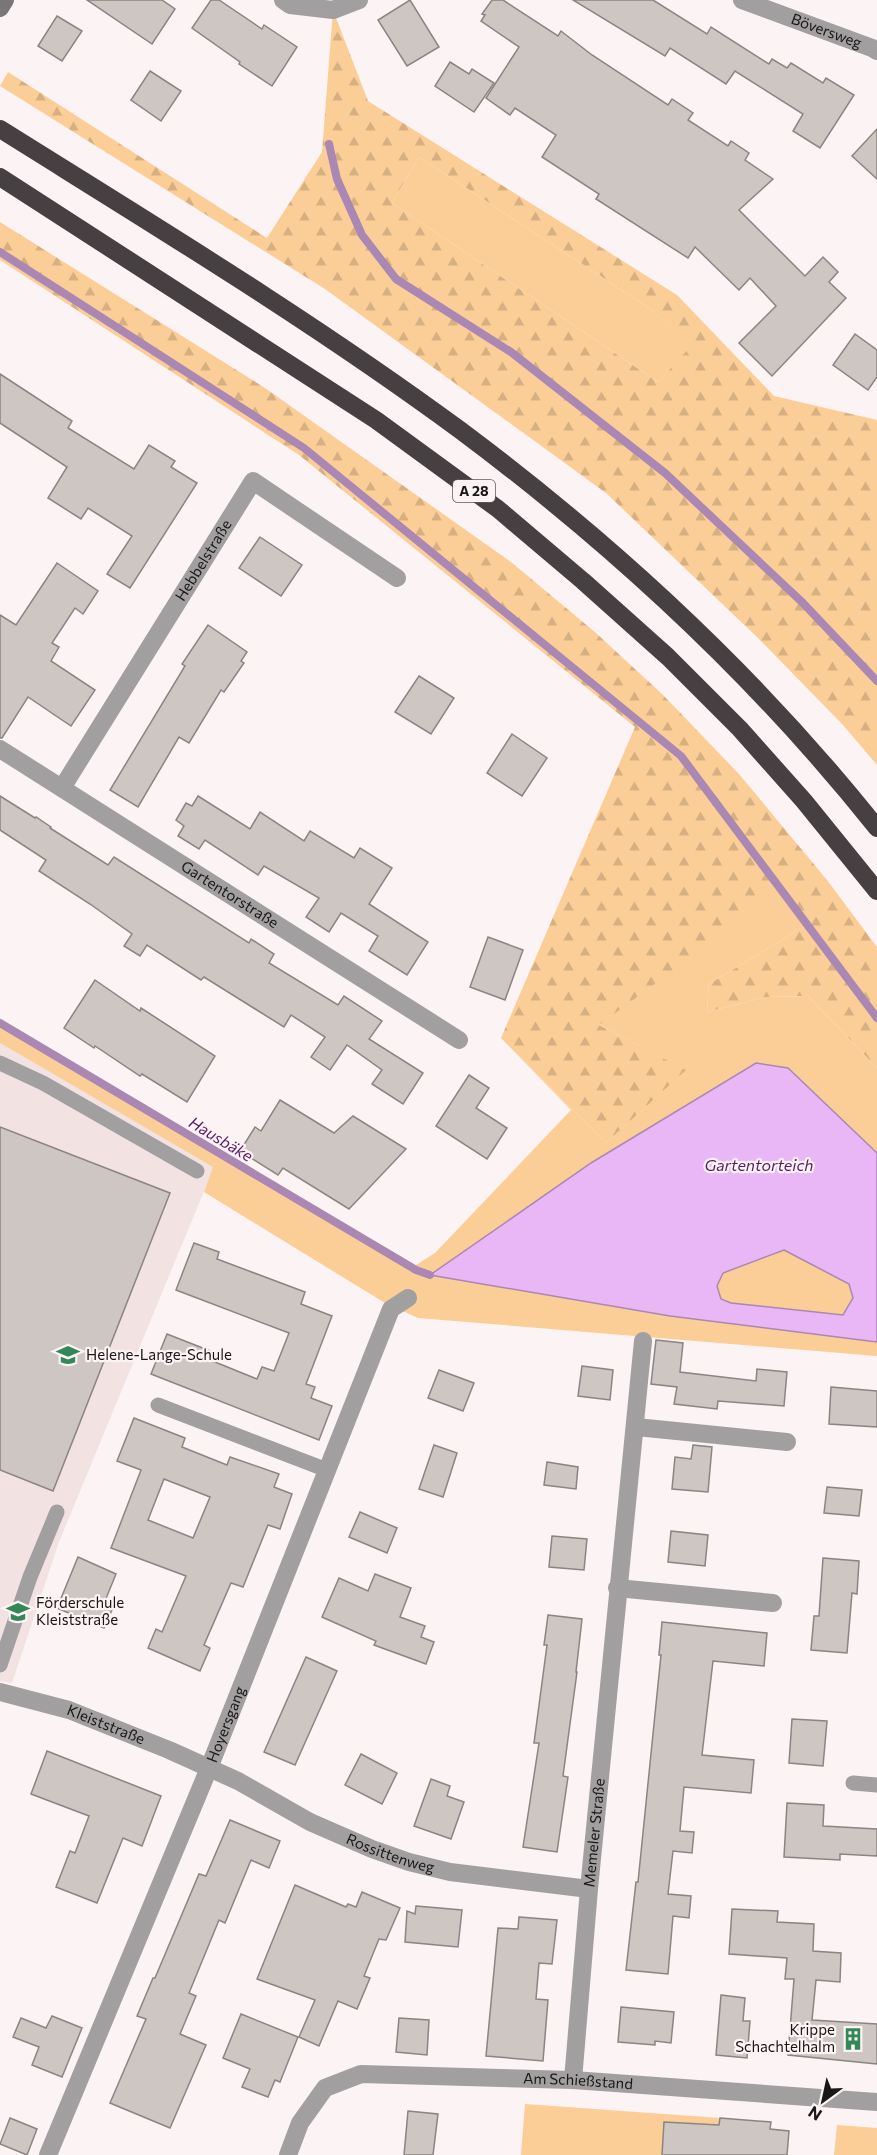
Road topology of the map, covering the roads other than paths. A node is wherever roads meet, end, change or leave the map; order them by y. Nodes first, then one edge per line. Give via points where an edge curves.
1 (5, 0) edge
2 (283, 0) edge
3 (358, 0) edge
4 (742, 0) edge
5 (0, 8) edge
6 (877, 51) edge
7 (1, 129) edge
8 (0, 177) edge
9 (398, 578) dead end
10 (0, 749) edge
11 (62, 788) junction
12 (877, 828) edge
13 (877, 891) edge
14 (459, 1040) dead end
15 (0, 1063) edge
16 (197, 1171) dead end
17 (408, 1298) dead end
18 (643, 1341) dead end
19 (158, 1405) dead end
20 (636, 1427) junction
21 (787, 1442) dead end
22 (327, 1470) junction
23 (57, 1512) dead end
24 (617, 1588) junction
25 (773, 1603) dead end
26 (0, 1665) edge
27 (0, 1692) edge
28 (209, 1768) junction
29 (853, 1783) dead end
30 (877, 1785) edge
31 (589, 1889) junction
32 (573, 2080) junction
33 (877, 2102) edge
34 (48, 2155) edge
35 (288, 2155) edge

1 - 5 street
2 - 3 street via 290,5 333,9
4 - 6 street, Böversweg
7 - 12 highway, A 28 via 264,294 442,417 521,477 691,624 781,716
8 - 13 highway, A 28 via 375,420 498,509 668,657 740,729
9 - 11 street, Hebbelstraße via 253,481
10 - 11 street, Gartentorstraße
11 - 14 street, Gartentorstraße
15 - 16 lane via 43,1083
17 - 22 street, Hoyersgang via 391,1309
18 - 20 street, Memeler Straße
19 - 22 lane
20 - 21 street
20 - 24 street, Memeler Straße
22 - 28 street, Hoyersgang
23 - 26 lane
24 - 25 street
24 - 31 street, Memeler Straße
27 - 28 street, Kleiststraße via 69,1710
28 - 31 street, Rossittenweg via 310,1822 409,1862 450,1872
28 - 34 street, Hoyersgang
29 - 30 lane
31 - 32 street, Memeler Straße
32 - 33 street, Am Schießstand
32 - 35 street, Am Schießstand via 361,2074 325,2088 300,2123

